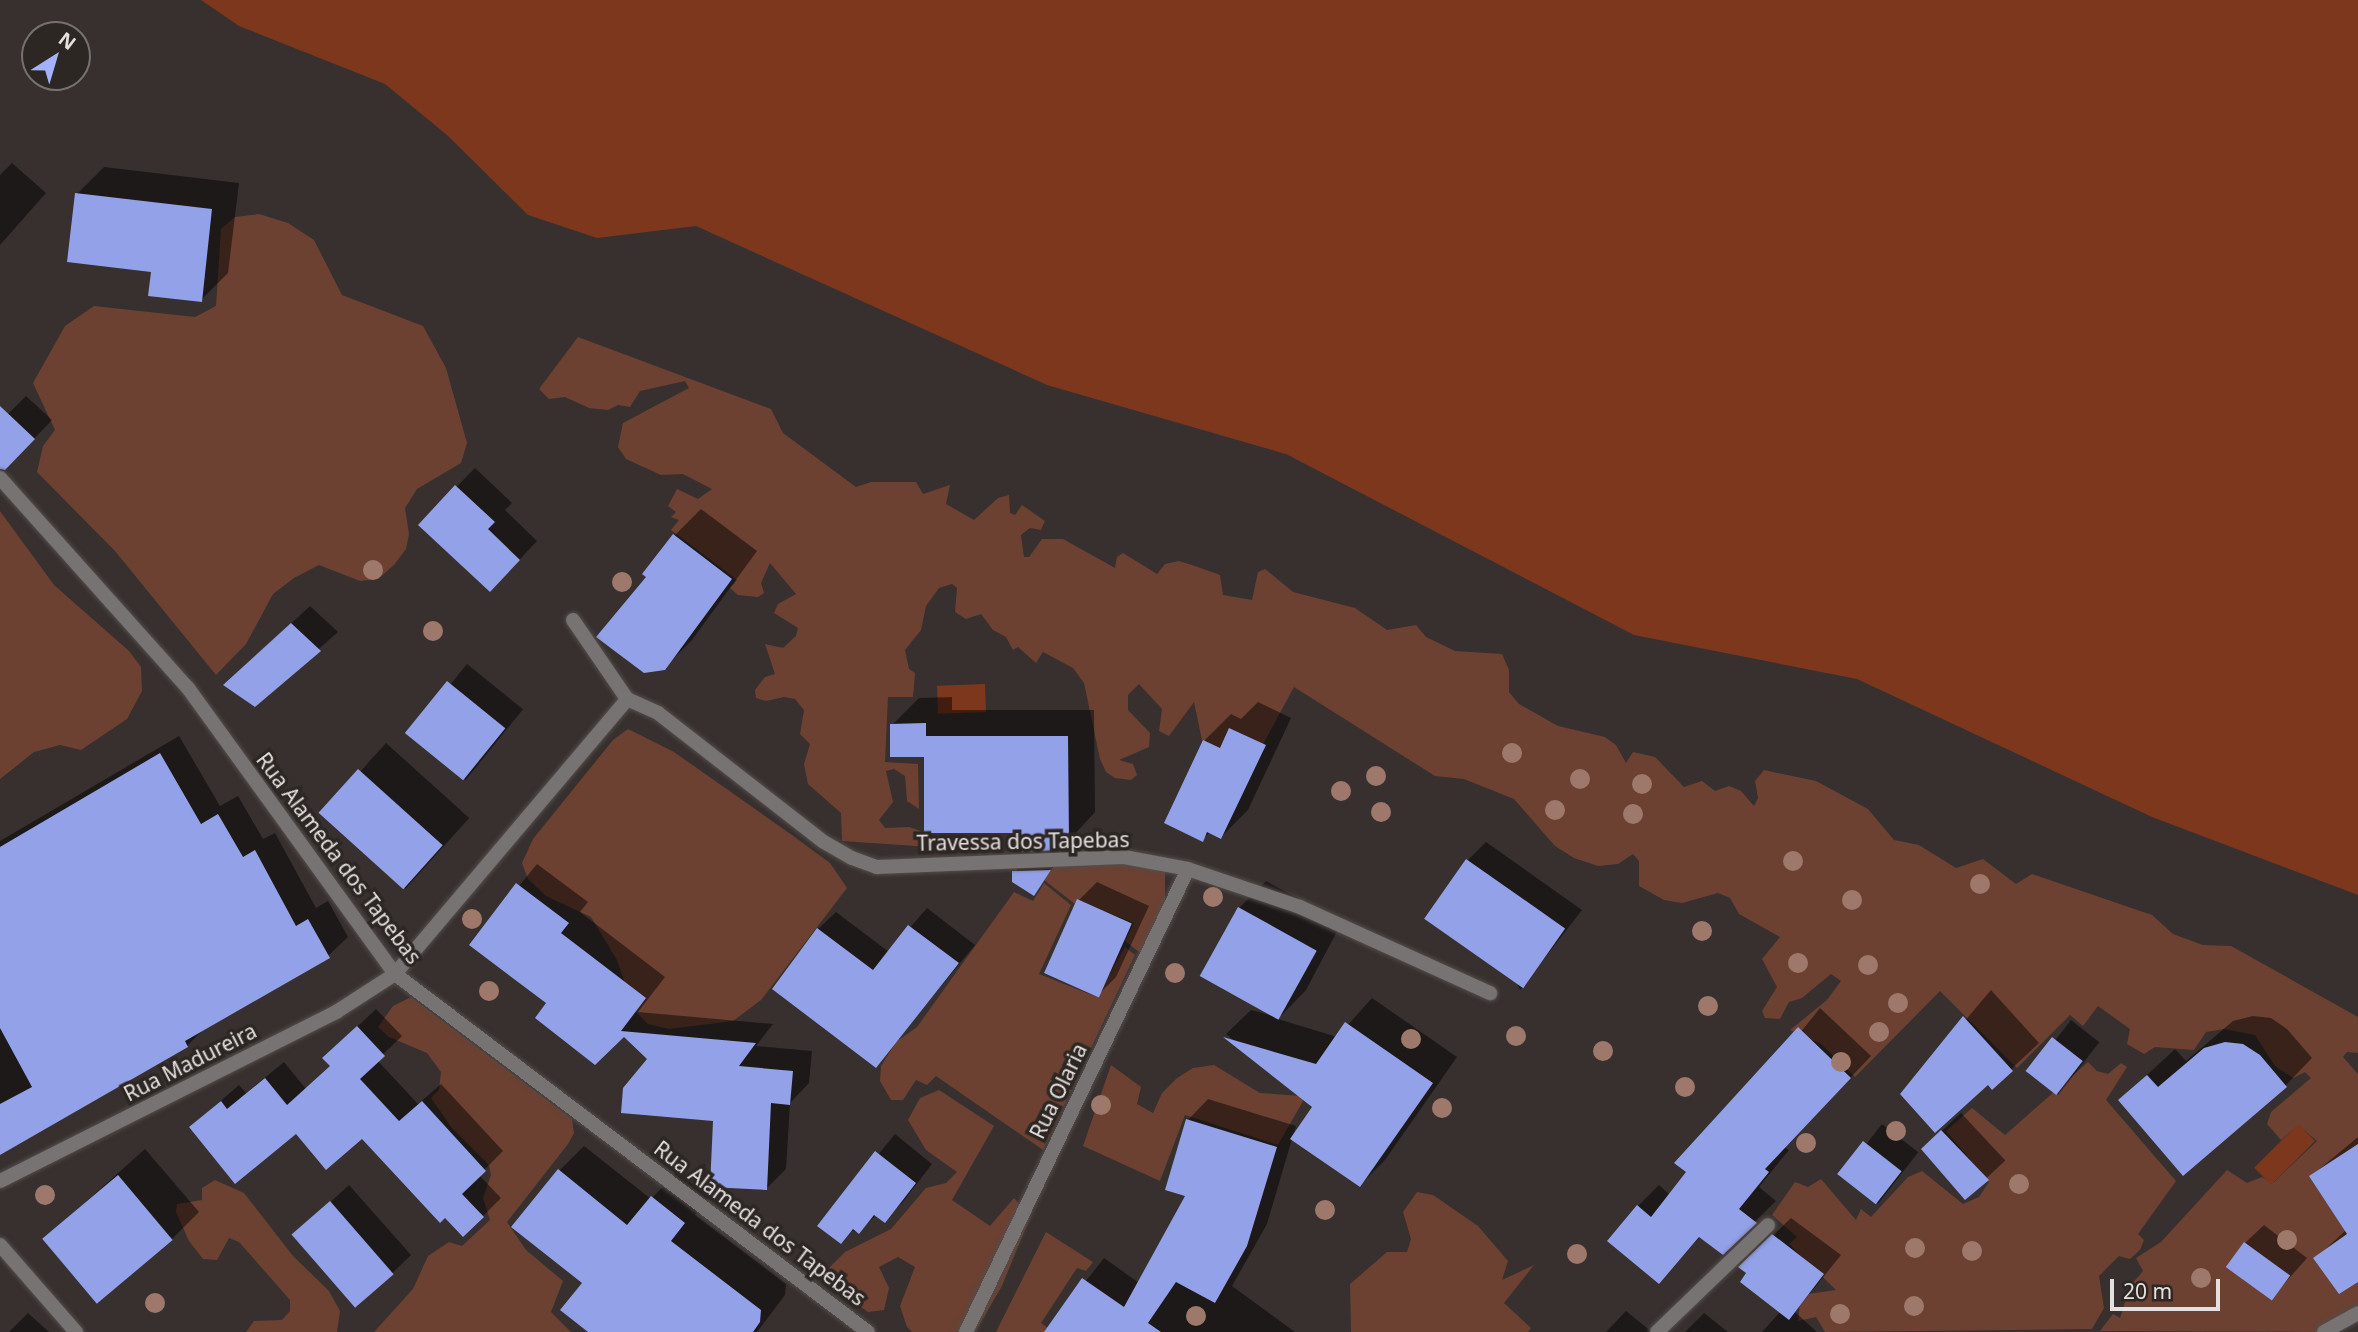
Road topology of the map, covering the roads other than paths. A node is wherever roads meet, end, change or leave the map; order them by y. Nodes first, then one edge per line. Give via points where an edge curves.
1 (0, 478) edge
2 (573, 620) dead end
3 (627, 698) junction
4 (1188, 869) junction
5 (395, 974) junction
6 (1490, 993) dead end
7 (0, 1181) edge
8 (1768, 1225) dead end
9 (0, 1245) edge
10 (2358, 1313) edge
11 (76, 1332) edge
12 (868, 1332) edge
13 (966, 1332) edge
14 (1657, 1332) edge
15 (2325, 1332) edge

1 - 5 street, Rua Alameda dos Tapebas via 188,688
2 - 3 street, Travessa dos Tapebas
3 - 4 street, Travessa dos Tapebas via 658,713 824,842 877,867 1124,857
3 - 5 street
4 - 6 street, Travessa dos Tapebas via 1300,907
4 - 13 street, Rua Olaria
5 - 7 street, Rua Madureira via 336,1013
5 - 12 street, Rua Alameda dos Tapebas
8 - 14 street
9 - 11 street
10 - 15 street

